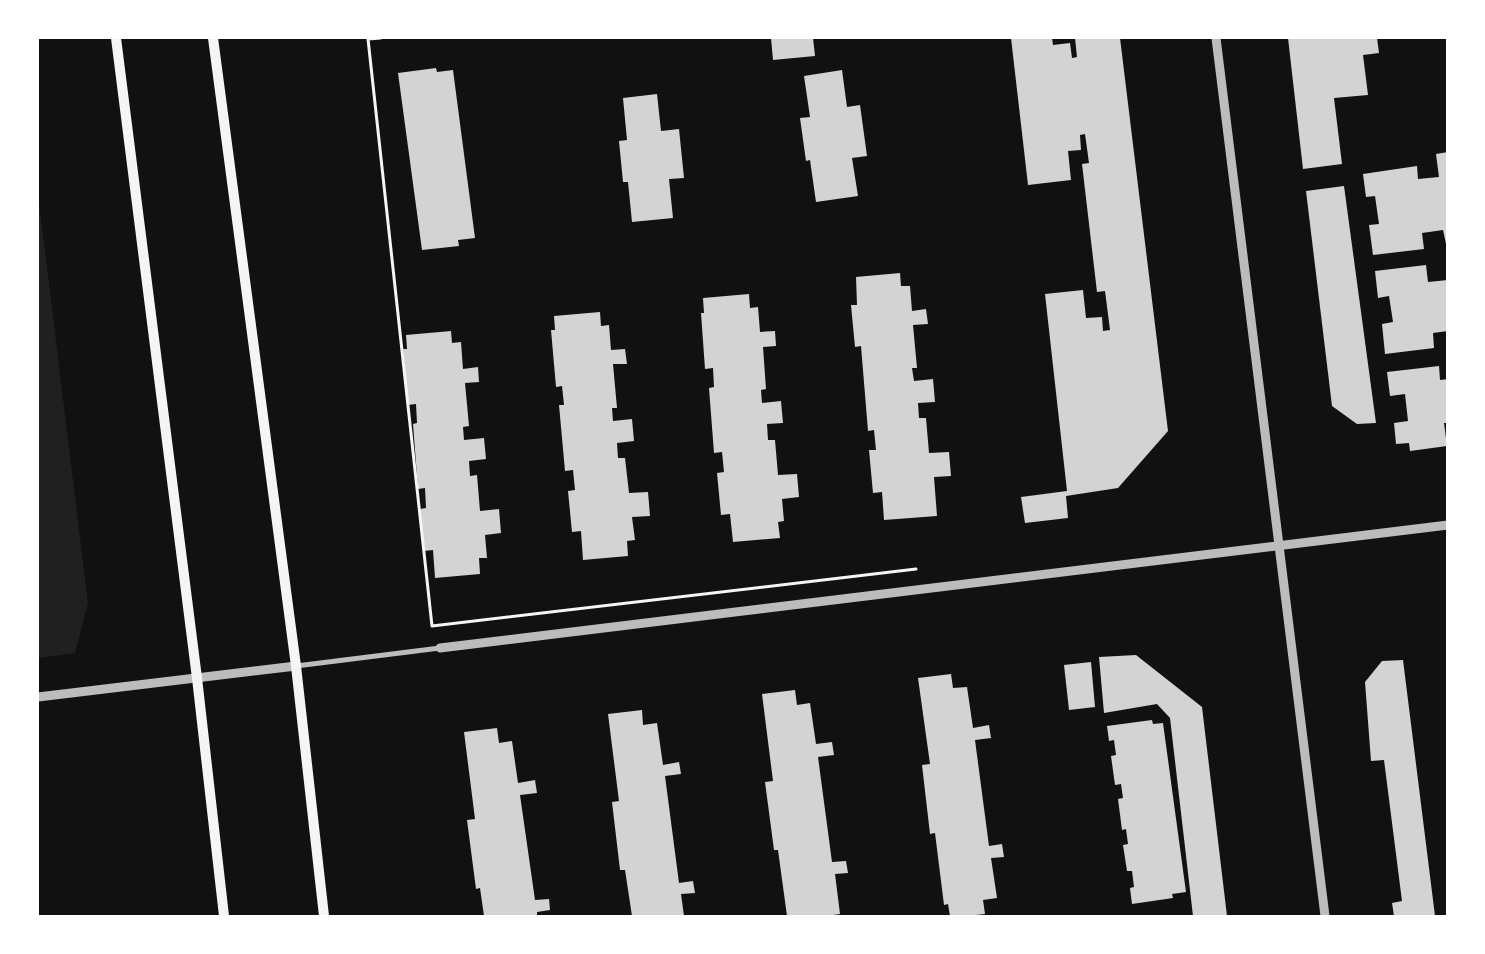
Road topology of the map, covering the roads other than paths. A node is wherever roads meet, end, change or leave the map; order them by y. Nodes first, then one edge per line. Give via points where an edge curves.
1 (116, 38) edge
2 (213, 38) edge
3 (1216, 38) edge
4 (1448, 526) edge
5 (1279, 546) junction
6 (440, 648) joint
7 (296, 666) junction
8 (197, 678) junction
9 (38, 697) edge
10 (224, 916) edge
11 (324, 916) edge
12 (1326, 916) edge

1 - 8 main road
2 - 7 main road
3 - 5 street
4 - 5 street
5 - 6 street
5 - 12 street
6 - 7 street
7 - 8 street
7 - 11 main road
8 - 9 street
8 - 10 main road

